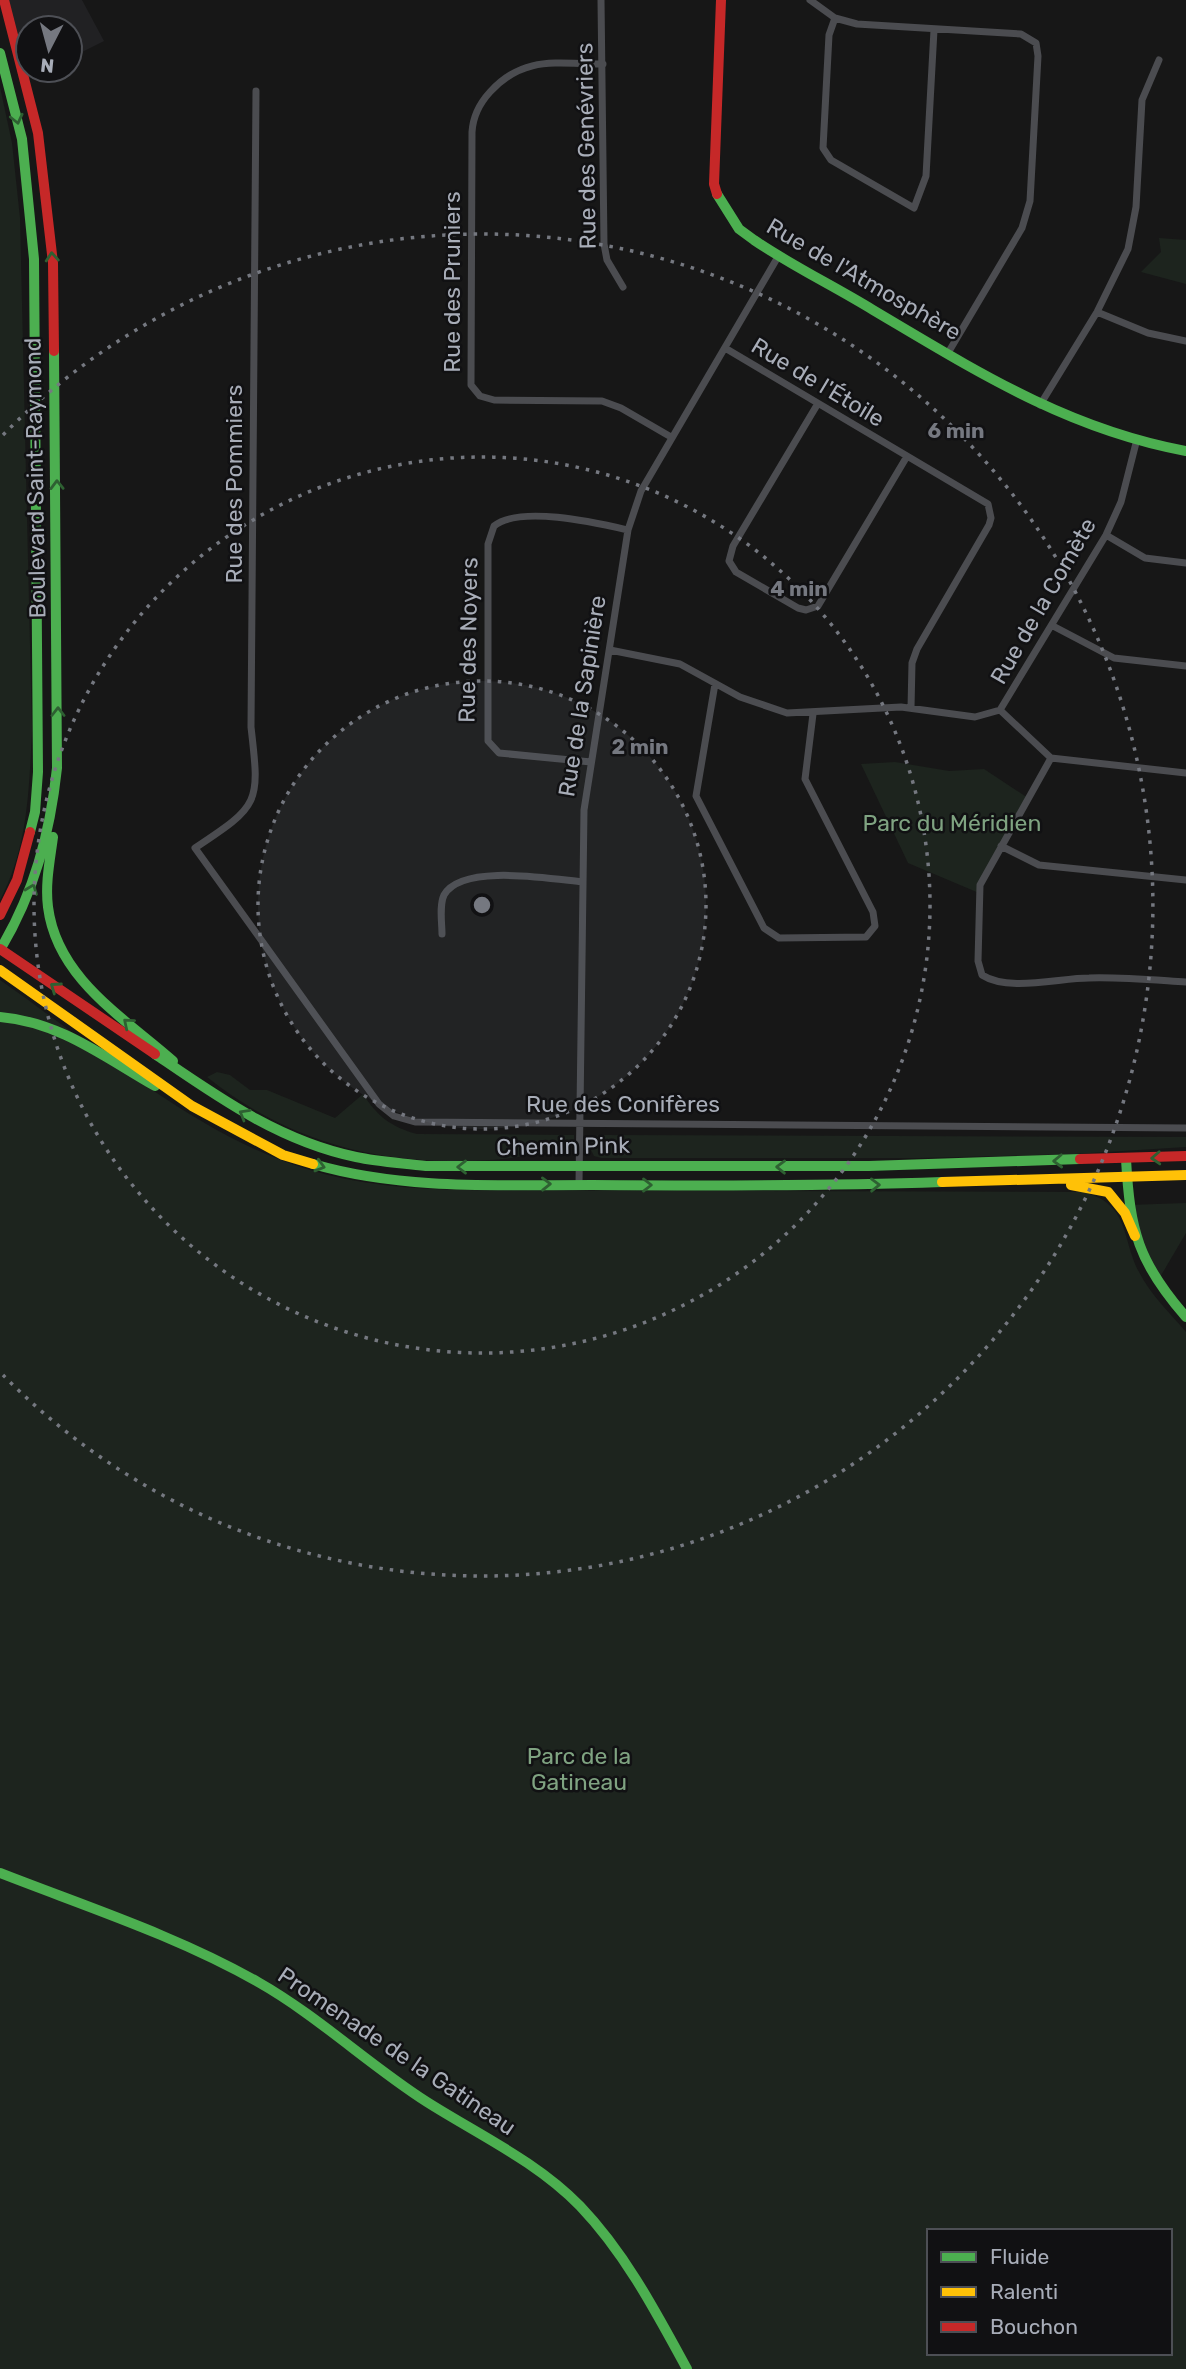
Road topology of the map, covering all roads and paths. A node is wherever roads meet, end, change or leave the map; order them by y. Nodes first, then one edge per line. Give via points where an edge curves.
1 (4, 0) edge
2 (601, 0) edge
3 (721, 0) edge
4 (810, 0) edge
5 (835, 18) junction
6 (934, 30) junction
7 (0, 53) edge
8 (1159, 60) dead end
9 (603, 64) junction
10 (256, 91) dead end
11 (779, 255) junction
12 (623, 286) dead end
13 (1097, 312) junction
14 (1186, 341) edge
15 (724, 348) junction
16 (948, 353) junction
17 (817, 405) junction
18 (1040, 405) junction
19 (671, 437) junction
20 (1136, 443) junction
21 (1186, 451) edge
22 (906, 458) junction
23 (628, 530) junction
24 (1106, 535) junction
25 (1186, 563) edge
26 (1053, 626) junction
27 (610, 650) junction
28 (1186, 666) edge
29 (715, 684) junction
30 (911, 708) junction
31 (1000, 710) junction
32 (813, 714) junction
33 (1051, 758) junction
34 (591, 762) junction
35 (1186, 773) edge
36 (57, 780) junction
37 (1001, 846) junction
38 (195, 848) joint
39 (1186, 880) edge
40 (583, 882) junction
41 (0, 915) edge
42 (442, 934) dead end
43 (0, 950) edge
44 (0, 970) edge
45 (1186, 982) edge
46 (0, 1017) edge
47 (197, 1085) junction
48 (192, 1106) junction
49 (579, 1123) junction
50 (1186, 1128) edge
51 (1186, 1156) edge
52 (1126, 1159) junction
53 (579, 1166) junction
54 (1186, 1175) edge
55 (1127, 1178) junction
56 (579, 1184) junction
57 (918, 1184) junction
58 (1135, 1236) junction
59 (1186, 1317) edge
60 (0, 1873) edge
61 (687, 2369) edge

36 -> 1 main road, Boulevard Saint-Raymond via 53,263 38,133
2 - 9 street, Rue des Genévriers
3 - 11 main road, Rue de l'Atmosphère via 714,184 732,221
4 - 5 street
5 - 6 street via 869,26
5 - 6 street via 829,35 823,148 831,160 914,208 926,176
6 - 16 street via 1027,36 1036,43 1038,56 1027,214
7 -> 41 main road, Boulevard Saint-Raymond via 22,139 34,259 38,571 35,812 17,880
8 - 13 street via 1142,100 1132,237
9 - 12 street, Rue des Genévriers via 604,244 607,260
9 - 19 street, Rue des Pruniers via 518,68 486,96 475,114 471,385 480,396 494,400 602,401
10 - 38 street, Rue des Pommiers via 251,727 257,787 246,812
11 - 15 street, Rue de la Sapinière
11 - 16 main road, Rue de l'Atmosphère
13 - 14 street via 1148,333
13 - 18 street
15 - 17 street, Rue de l'Étoile
15 - 19 street, Rue de la Sapinière
16 - 18 main road, Rue de l'Atmosphère
17 - 22 street, Rue de l'Étoile
17 - 22 street via 733,546 729,561 736,572 798,608 818,606
18 - 20 main road, Rue de l'Atmosphère
19 - 23 street, Rue de la Sapinière via 640,491
20 - 21 main road, Rue de l'Atmosphère
20 - 24 street, Rue de la Comète via 1121,502
22 - 30 street, Rue de l'Étoile via 983,500 991,518 917,649 912,663
23 - 27 street, Rue de la Sapinière
23 - 34 street, Rue des Noyers via 569,519 516,517 495,526 488,544 488,741 499,753
24 - 25 street via 1145,558
24 - 26 street, Rue de la Comète
26 - 28 street via 1114,657
26 - 31 street, Rue de la Comète
27 - 29 street, Rue de la Comète via 672,661
27 - 34 street, Rue de la Sapinière
29 - 32 street, Rue de la Comète via 762,707
29 - 32 street via 696,796 764,928 779,938 866,937 875,926 873,912 805,779
30 - 31 street, Rue de la Comète via 965,717
30 - 32 street, Rue de la Comète
31 - 33 street
33 - 35 street
33 - 37 street
34 - 40 street, Rue de la Sapinière via 584,810
43 -> 36 main road, Boulevard Saint-Raymond via 22,913 37,874
47 -> 36 main road via 79,979 59,947 47,890
37 - 39 street via 1039,864
37 - 45 street via 979,893 982,975 997,981 1054,982 1087,977
38 - 49 street, Rue des Conifères via 387,1111 415,1122
40 - 42 street via 497,874 476,878 444,895
40 - 49 street, Rue de la Sapinière
47 -> 43 main road, Chemin Pink
44 - 48 main road, Chemin Pink
46 - 48 main road via 59,1029
53 -> 47 main road, Chemin Pink via 426,1166 356,1157 263,1125
48 -> 56 main road, Chemin Pink via 283,1155 351,1175 425,1184
49 - 50 street, Rue des Conifères
49 - 53 street, Rue de la Sapinière
51 -> 52 main road, Chemin Pink
52 -> 53 main road, Chemin Pink via 820,1167
52 - 55 main road
53 - 56 street, Rue de la Sapinière
54 - 55 main road, Chemin Pink
55 - 57 main road, Chemin Pink
55 - 58 main road
56 -> 57 main road, Chemin Pink
57 - 58 main road via 1082,1185 1100,1189 1119,1204
58 - 59 main road via 1150,1276
60 - 61 main road, Promenade de la Gatineau via 206,1955 260,1983 425,2101 560,2187 604,2234 652,2305

